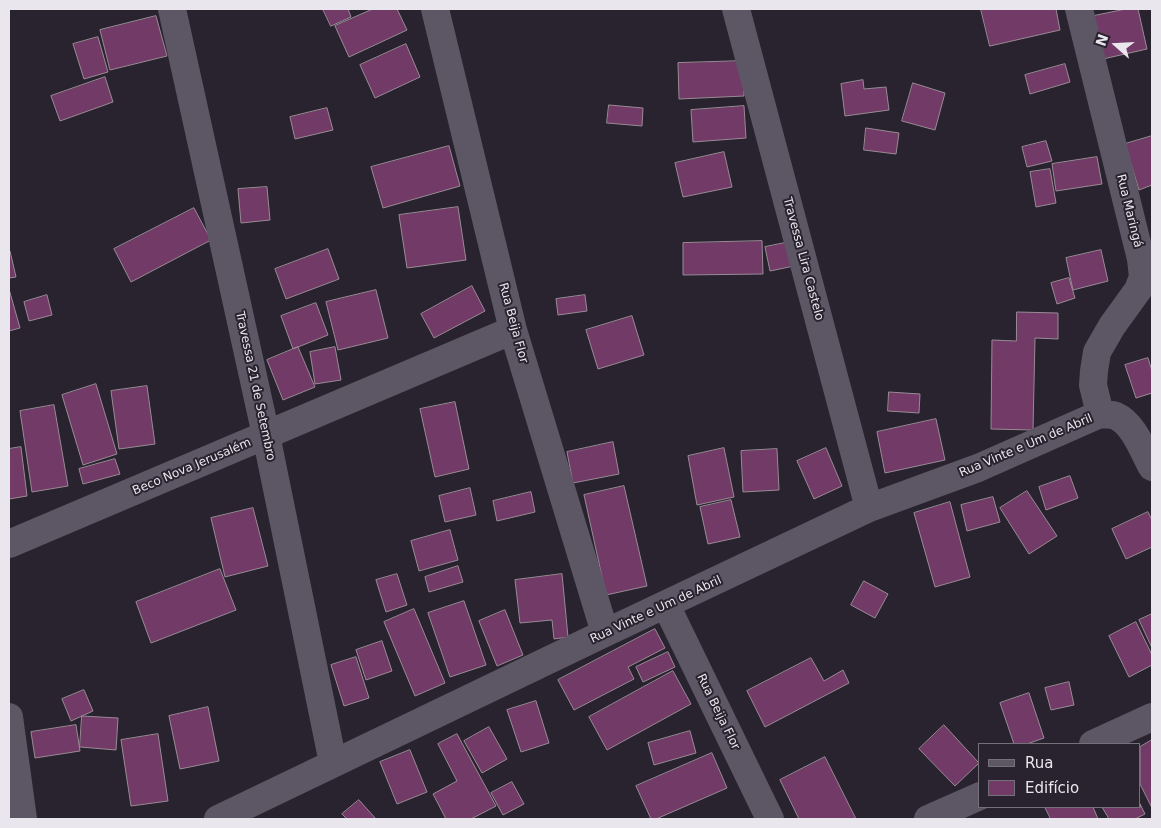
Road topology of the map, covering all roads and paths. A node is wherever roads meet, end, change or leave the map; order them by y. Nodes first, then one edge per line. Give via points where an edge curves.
1 (172, 9) edge
2 (435, 9) edge
3 (736, 9) edge
4 (1079, 9) edge
5 (513, 330) junction
6 (1100, 414) junction
7 (266, 435) junction
8 (1152, 467) edge
9 (869, 508) junction
10 (9, 544) edge
11 (666, 605) junction
12 (606, 633) junction
13 (9, 717) edge
14 (1152, 717) edge
15 (1095, 743) edge
16 (333, 763) junction
17 (978, 797) edge
18 (23, 819) edge
19 (218, 819) edge
20 (770, 819) edge
21 (928, 819) edge

1 - 7 street, Travessa 21 de Setembro
2 - 5 street, Rua Beija Flor
3 - 9 street, Travessa Lira Castelo
4 - 6 street, Rua Maringá via 1143,277 1138,290 1097,352 1093,385
5 - 7 street, Beco Nova Jerusalém
5 - 12 street, Rua Beija Flor
6 - 8 street via 1114,416 1132,429
6 - 9 street, Rua Vinte e Um de Abril via 978,468
7 - 10 street, Beco Nova Jerusalém
7 - 16 street, Travessa 21 de Setembro
9 - 11 street, Rua Vinte e Um de Abril
11 - 12 street, Rua Vinte e Um de Abril
11 - 20 street, Rua Beija Flor
12 - 16 street, Rua Vinte e Um de Abril
13 - 18 street
14 - 15 street
16 - 19 street, Rua Vinte e Um de Abril
17 - 21 street

